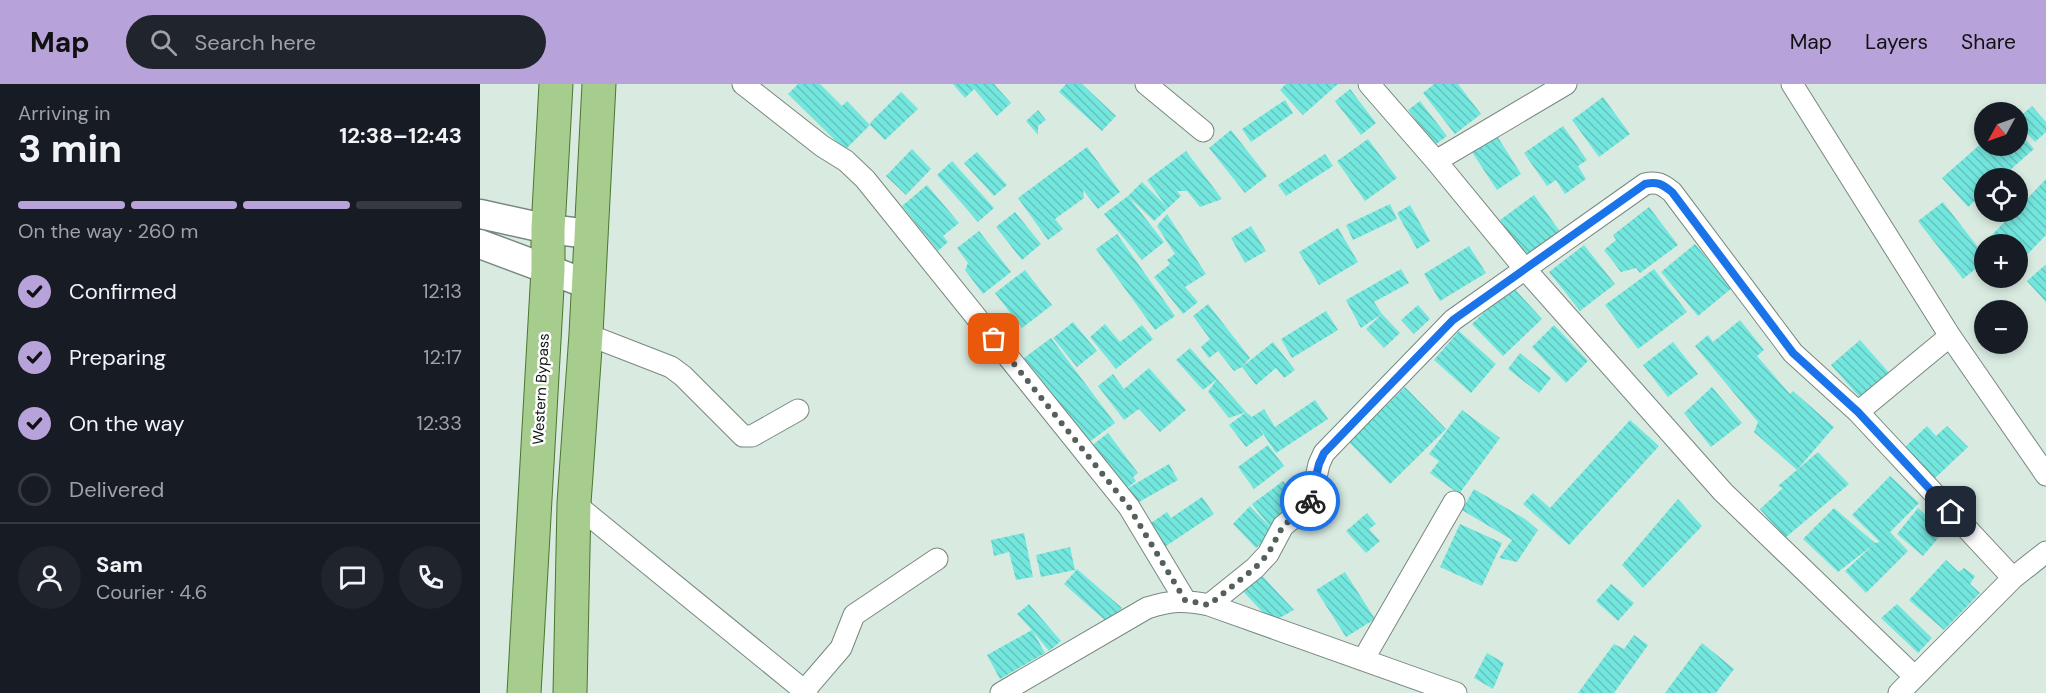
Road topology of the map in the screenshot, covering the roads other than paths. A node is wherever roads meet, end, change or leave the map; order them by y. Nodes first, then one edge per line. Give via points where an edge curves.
1 (556, 84) edge
2 (599, 84) edge
3 (743, 84) edge
4 (1146, 84) edge
5 (1369, 84) edge
6 (1566, 84) edge
7 (1792, 84) edge
8 (1203, 130) dead end
9 (1436, 160) junction
10 (480, 214) edge
11 (548, 229) junction
12 (590, 234) junction
13 (480, 244) edge
14 (1524, 268) junction
15 (548, 270) junction
16 (587, 284) junction
17 (586, 334) junction
18 (1950, 336) junction
19 (798, 410) dead end
20 (1858, 412) junction
21 (2046, 474) edge
22 (1454, 502) dead end
23 (574, 503) junction
24 (2046, 552) edge
25 (937, 559) dead end
26 (2013, 578) junction
27 (1185, 600) junction
28 (1209, 605) junction
29 (1363, 660) junction
30 (1915, 677) junction
31 (806, 692) edge
32 (524, 693) edge
33 (570, 693) edge
34 (1001, 693) edge
35 (1456, 693) edge
36 (1899, 693) edge

1 - 11 main road, Western Bypass
2 - 12 main road
3 - 27 street via 865,179 1129,507
4 - 8 street
5 - 9 street
6 - 9 street
7 - 18 street
9 - 14 street
10 - 11 main road
11 - 12 main road
11 - 15 main road, Western Bypass
12 - 16 main road
13 - 15 main road
14 - 20 street via 1645,184 1662,184 1672,192 1793,353
14 - 28 street via 1453,320 1324,453 1311,500 1305,508 1283,526 1268,554 1255,568
14 - 30 street via 1723,492
15 - 16 main road
15 - 32 main road, Western Bypass
16 - 17 main road
17 - 19 street via 671,367 743,436 752,436
17 - 23 main road
18 - 20 street
18 - 21 street
20 - 26 street
22 - 29 street
23 - 31 street
23 - 33 main road
24 - 26 street
25 - 31 street via 854,615 841,648
26 - 30 street
27 - 28 street
27 - 34 street via 1147,608
28 - 29 street
29 - 35 street
30 - 36 street

